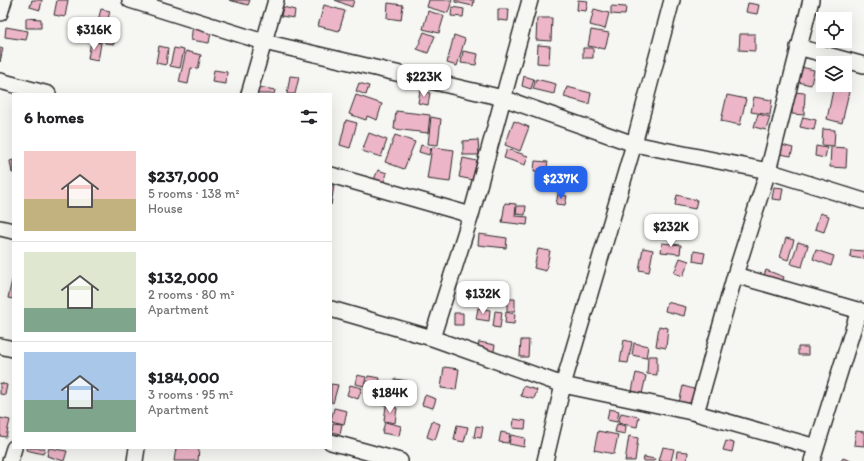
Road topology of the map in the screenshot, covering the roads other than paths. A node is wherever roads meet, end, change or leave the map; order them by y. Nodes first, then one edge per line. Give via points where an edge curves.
1 (4, 0) edge
2 (130, 0) edge
3 (276, 0) edge
4 (530, 0) edge
5 (672, 0) edge
6 (811, 0) edge
7 (0, 13) edge
8 (264, 42) junction
9 (798, 46) junction
10 (864, 65) edge
11 (0, 81) edge
12 (44, 93) edge
13 (249, 93) edge
14 (503, 98) junction
15 (634, 144) junction
16 (768, 171) junction
17 (332, 177) edge
18 (864, 202) edge
19 (471, 215) junction
20 (0, 228) edge
21 (12, 231) edge
22 (735, 275) junction
23 (332, 309) edge
24 (861, 311) edge
25 (432, 338) junction
26 (0, 346) edge
27 (12, 349) edge
28 (563, 385) junction
29 (696, 413) junction
30 (332, 442) edge
31 (137, 449) edge
32 (814, 454) edge
33 (135, 461) edge
34 (400, 461) edge
35 (545, 461) edge

1 - 7 street
2 - 8 street
3 - 8 street
4 - 14 street
5 - 15 street
6 - 9 street
8 - 13 street
8 - 14 street
9 - 10 street
9 - 16 street
11 - 12 street
14 - 15 street
14 - 19 street
15 - 16 street
15 - 28 street
16 - 18 street
16 - 22 street
17 - 19 street
19 - 25 street
20 - 21 street
22 - 24 street
22 - 29 street
23 - 25 street
24 - 32 street
25 - 28 street
26 - 27 street
28 - 29 street
28 - 35 street
29 - 32 street
30 - 34 street
31 - 33 street

